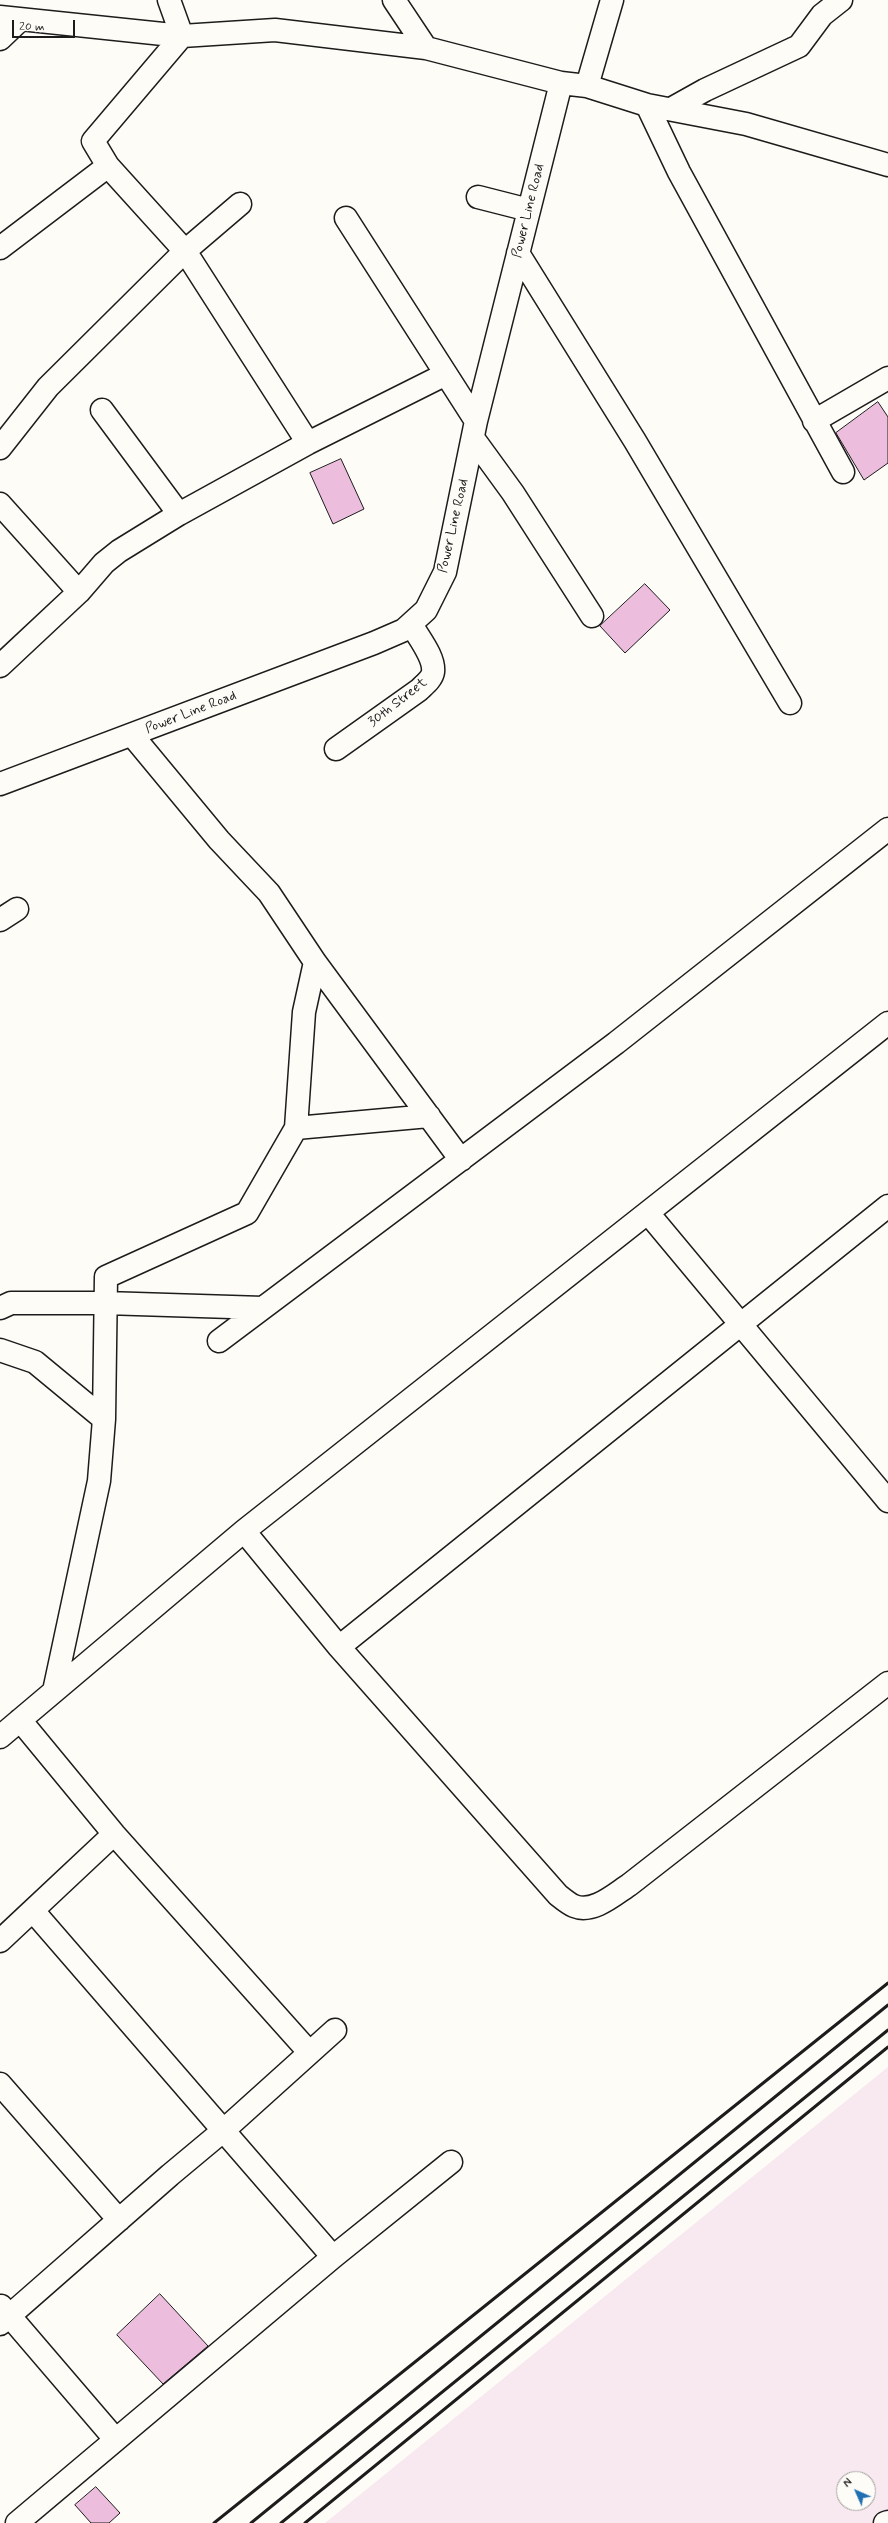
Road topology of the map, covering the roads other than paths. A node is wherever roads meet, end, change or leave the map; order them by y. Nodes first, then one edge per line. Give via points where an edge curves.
1 (169, 0) edge
2 (394, 0) edge
3 (612, 0) edge
4 (842, 0) edge
5 (10, 18) edge
6 (182, 36) junction
7 (0, 39) edge
8 (426, 48) junction
9 (561, 83) junction
10 (587, 86) junction
11 (647, 105) junction
12 (671, 109) junction
13 (888, 165) edge
14 (108, 166) junction
15 (478, 197) dead end
16 (240, 204) dead end
17 (529, 210) junction
18 (346, 218) dead end
19 (0, 248) edge
20 (185, 251) junction
21 (518, 253) junction
22 (446, 374) junction
23 (888, 378) edge
24 (102, 410) dead end
25 (814, 421) junction
26 (474, 430) junction
27 (308, 443) junction
28 (0, 448) edge
29 (843, 472) dead end
30 (0, 504) edge
31 (179, 514) junction
32 (79, 592) junction
33 (592, 616) dead end
34 (411, 624) junction
35 (0, 666) edge
36 (790, 703) dead end
37 (132, 735) junction
38 (336, 749) dead end
39 (0, 784) edge
40 (888, 829) edge
41 (315, 962) junction
42 (888, 1023) edge
43 (429, 1116) junction
44 (296, 1128) junction
45 (461, 1160) junction
46 (888, 1206) edge
47 (648, 1213) junction
48 (105, 1303) junction
49 (0, 1308) edge
50 (263, 1308) junction
51 (741, 1324) junction
52 (219, 1341) dead end
53 (0, 1350) edge
54 (104, 1419) junction
55 (888, 1501) edge
56 (244, 1531) junction
57 (339, 1647) junction
58 (888, 1682) edge
59 (54, 1691) junction
60 (20, 1720) junction
61 (0, 1737) edge
62 (114, 1834) junction
63 (34, 1912) junction
64 (0, 1941) edge
65 (335, 2030) dead end
66 (309, 2052) junction
67 (0, 2084) edge
68 (224, 2130) junction
69 (451, 2162) dead end
70 (118, 2220) junction
71 (333, 2256) junction
72 (3, 2315) edge
73 (115, 2439) junction
74 (17, 2523) edge

1 - 6 street
2 - 8 street
3 - 10 street
4 - 12 street via 822,15 799,46 705,90
5 - 6 street
5 - 7 street
6 - 8 street via 275,30
6 - 14 street via 93,141
8 - 9 street
9 - 10 street
9 - 17 street, Power Line Road
10 - 11 street
11 - 12 street
11 - 25 street via 679,172
12 - 13 street via 746,124
14 - 19 street
14 - 20 street
15 - 17 street
16 - 20 street
17 - 21 street, Power Line Road
18 - 22 street
20 - 27 street
20 - 28 street via 48,387
21 - 26 street, Power Line Road
21 - 36 street via 631,434
22 - 26 street
22 - 27 street
23 - 25 street
24 - 31 street
25 - 29 street
26 - 33 street
26 - 34 street, Power Line Road via 445,572 426,610
27 - 31 street
30 - 32 street
31 - 32 street via 119,551 104,563
32 - 35 street
34 - 37 street, Power Line Road via 374,644
34 - 38 street, 30th Street via 430,658 433,672 430,678 420,690
37 - 39 street, Power Line Road
37 - 41 street via 219,840 269,893
40 - 45 street via 622,1039
41 - 43 street
41 - 44 street via 304,1012
42 - 47 street
43 - 44 street
43 - 45 street
44 - 48 street via 247,1213 106,1277
45 - 50 street
46 - 51 street
47 - 51 street
47 - 56 street
48 - 49 street via 11,1303
48 - 50 street
48 - 54 street
50 - 52 street
51 - 55 street
51 - 57 street
53 - 54 street via 35,1362
54 - 59 street via 99,1481
56 - 57 street
56 - 59 street
57 - 58 street via 558,1895 575,1906 587,1907 602,1902 629,1885
59 - 60 street
60 - 61 street
60 - 62 street
62 - 63 street
62 - 66 street
63 - 64 street
63 - 68 street
65 - 66 street
66 - 68 street
67 - 70 street
68 - 70 street
68 - 71 street
69 - 71 street
70 - 72 street
71 - 73 street
72 - 73 street
73 - 74 street

